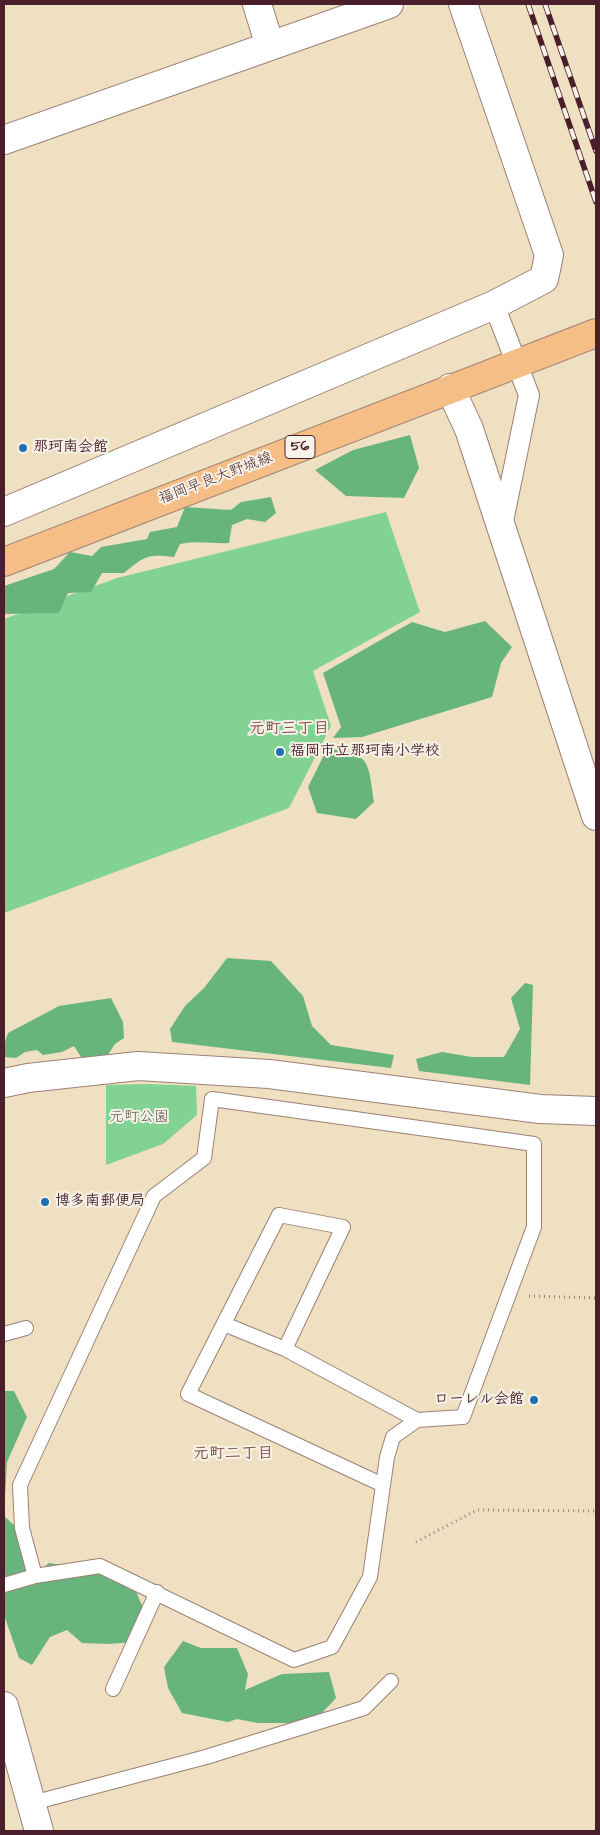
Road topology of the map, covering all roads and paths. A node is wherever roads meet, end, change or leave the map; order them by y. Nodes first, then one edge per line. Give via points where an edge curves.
1 (256, 4) edge
2 (389, 4) edge
3 (463, 4) edge
4 (270, 46) junction
5 (4, 140) edge
6 (494, 305) junction
7 (596, 334) edge
8 (450, 388) junction
9 (4, 512) edge
10 (501, 528) junction
11 (4, 562) edge
12 (596, 816) edge
13 (4, 1083) edge
14 (596, 1111) edge
15 (508, 1296) junction
16 (596, 1298) edge
17 (224, 1324) junction
18 (26, 1328) dead end
19 (4, 1334) edge
20 (285, 1349) junction
21 (417, 1420) junction
22 (383, 1485) junction
23 (596, 1511) edge
24 (416, 1542) dead end
25 (35, 1576) junction
26 (4, 1585) edge
27 (157, 1592) junction
28 (391, 1681) dead end
29 (113, 1689) dead end
30 (4, 1706) edge
31 (32, 1803) junction
32 (40, 1831) edge

1 - 4 street
2 - 4 street
3 - 6 street via 549,255 544,279
4 - 5 street
6 - 9 street
6 - 10 street via 529,395
7 - 8 main road, 福岡早良大野城線 / 56
8 - 10 street via 468,429
8 - 11 main road, 福岡早良大野城線 / 56
10 - 12 street
13 - 14 street via 138,1066 269,1074 540,1109
15 - 16 path
15 - 21 lane via 463,1417
15 - 25 lane via 534,1227 534,1144 212,1099 204,1158 154,1196 20,1485 22,1528
17 - 20 lane
17 - 20 lane via 279,1215 343,1227
17 - 22 lane via 188,1394
18 - 19 lane
20 - 21 lane
21 - 22 lane via 393,1437
22 - 27 lane via 370,1577 332,1647 294,1660
23 - 24 path via 476,1510
25 - 26 lane
25 - 27 lane via 100,1566
27 - 29 lane
28 - 31 lane via 364,1708 206,1757
30 - 31 street
31 - 32 street

